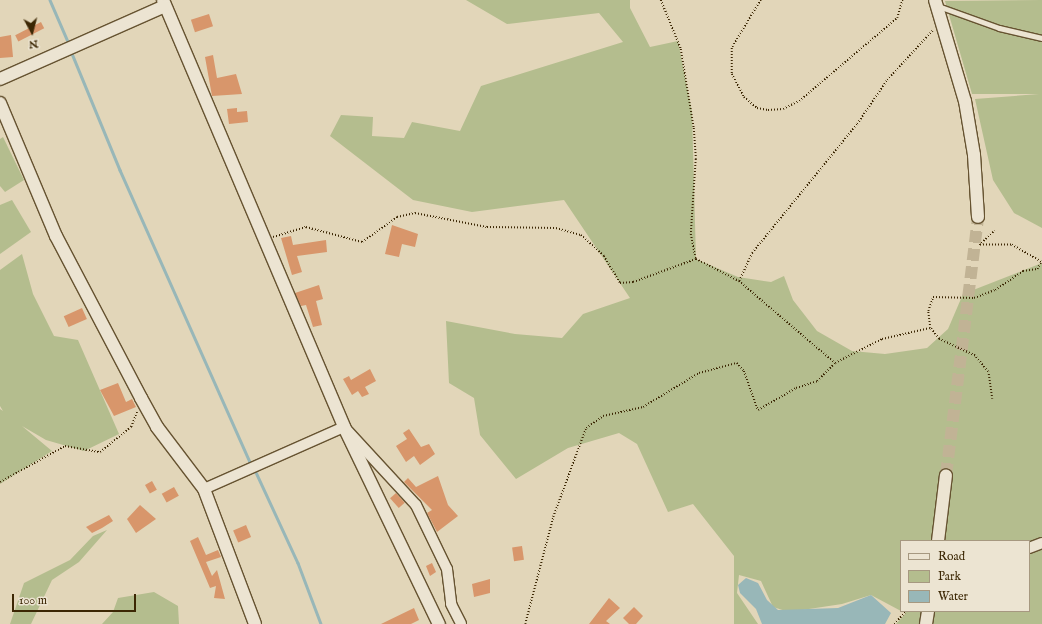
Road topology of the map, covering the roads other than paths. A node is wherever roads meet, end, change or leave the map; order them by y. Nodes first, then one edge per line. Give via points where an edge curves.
1 (164, 3) edge
2 (936, 3) edge
3 (1042, 38) edge
4 (0, 79) edge
5 (0, 104) edge
6 (978, 217) tunnel mouth
7 (344, 427) junction
8 (946, 476) tunnel mouth
9 (204, 490) junction
10 (938, 540) edge
11 (1042, 543) edge
12 (1030, 548) edge
13 (928, 612) edge
14 (255, 624) edge
15 (440, 624) edge
16 (461, 624) edge
17 (926, 624) edge

1 - 4 street
1 - 7 street
2 - 3 lane via 999,28
2 - 6 street via 965,101 974,155
5 - 9 street via 56,236 141,398 157,427
7 - 9 street
7 - 15 street
7 - 16 street via 416,505 447,569 451,604
8 - 10 street
9 - 14 street
11 - 12 street
13 - 17 street

